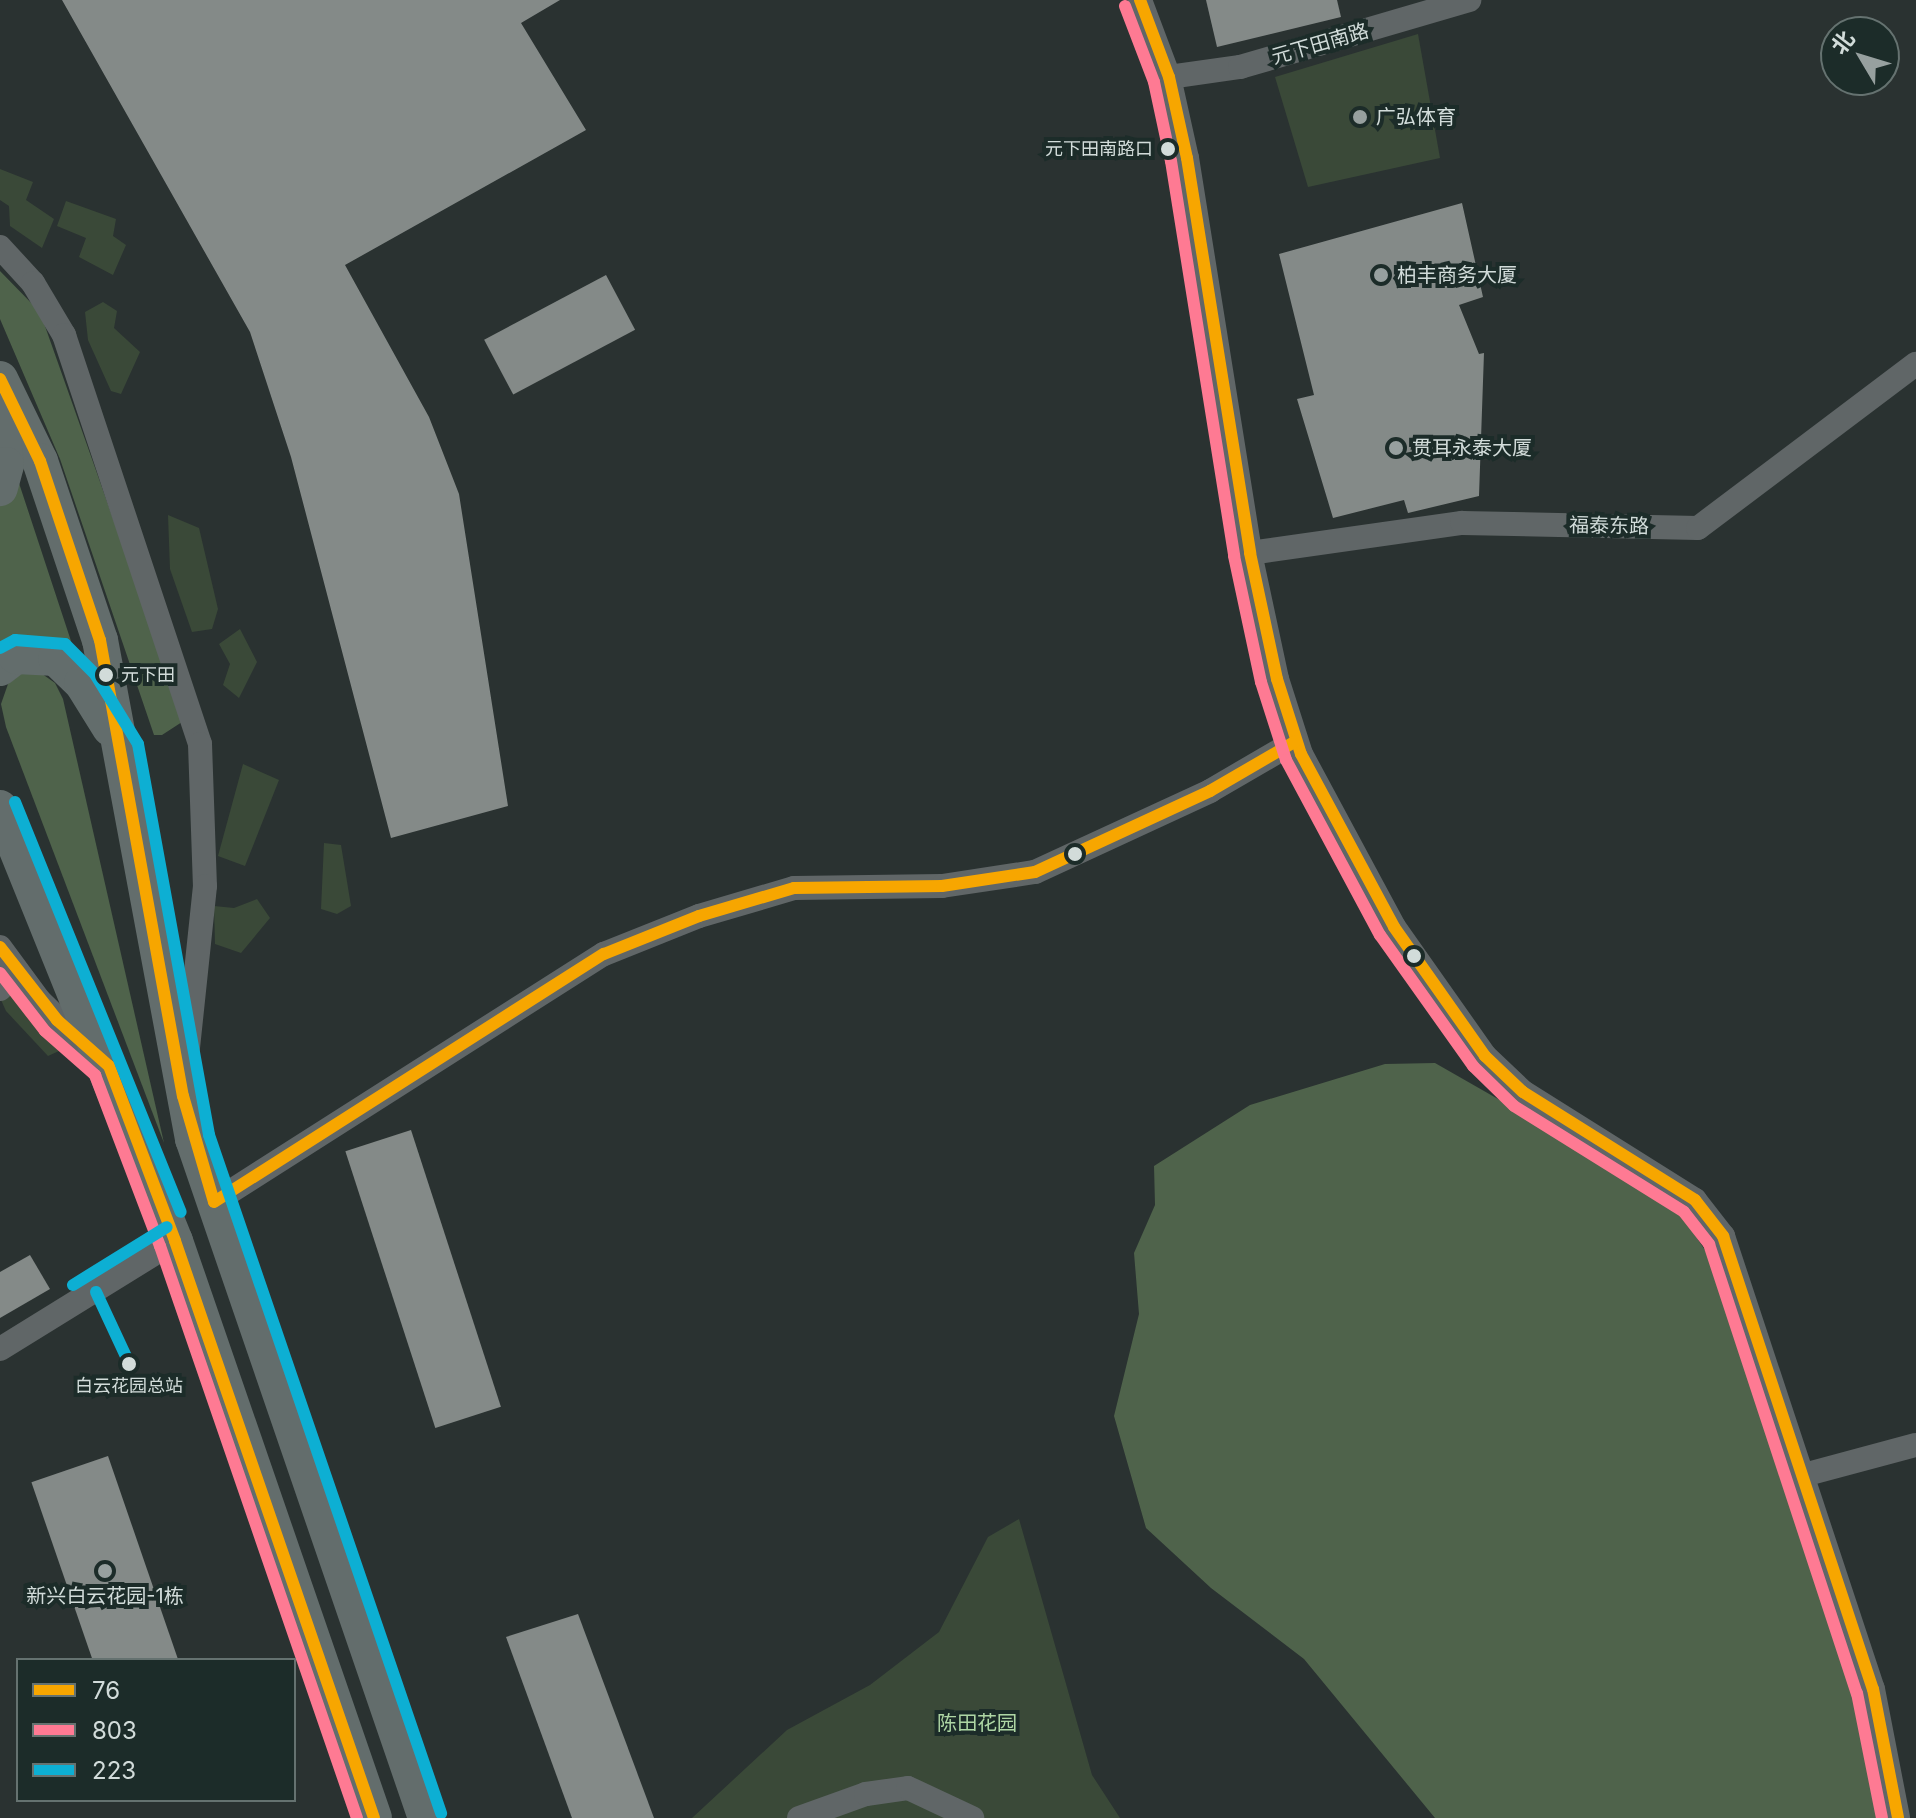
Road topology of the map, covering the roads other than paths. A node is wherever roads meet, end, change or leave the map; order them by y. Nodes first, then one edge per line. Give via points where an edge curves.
1 (1140, 0) edge
2 (1469, 0) edge
3 (1169, 77) junction
4 (0, 247) edge
5 (1916, 364) edge
6 (0, 379) edge
7 (0, 418) edge
8 (0, 488) edge
9 (1250, 553) junction
10 (0, 668) edge
11 (1296, 741) junction
12 (123, 750) junction
13 (0, 808) edge
14 (0, 947) edge
15 (8, 981) edge
16 (109, 1066) junction
17 (183, 1096) junction
18 (214, 1202) junction
19 (175, 1241) junction
20 (0, 1349) edge
21 (1916, 1445) edge
22 (1800, 1476) junction
23 (374, 1818) edge
24 (426, 1818) edge
25 (799, 1818) edge
26 (972, 1818) edge
27 (1898, 1818) edge

1 - 3 street
2 - 3 street, 元下田南路 via 1240,67
3 - 9 street via 1187,158
4 - 17 street via 33,283 64,335 200,744 205,886
5 - 9 street, 福泰东路 via 1698,528 1462,523
6 - 12 highway via 40,461 74,556 100,640
7 - 8 highway via 6,465
9 - 11 street
10 - 12 highway via 16,656 56,658 82,683
11 - 18 street via 1210,791 1035,872 942,886 794,888 699,916 604,954
11 - 22 street via 1394,927 1485,1056 1523,1092 1695,1200 1723,1236
12 - 17 highway
13 - 16 highway
14 - 15 street
15 - 16 street
16 - 19 highway
17 - 18 highway
18 - 24 highway
19 - 20 street
19 - 23 highway
21 - 22 street
22 - 27 street via 1873,1689
25 - 26 street via 866,1794 908,1788

